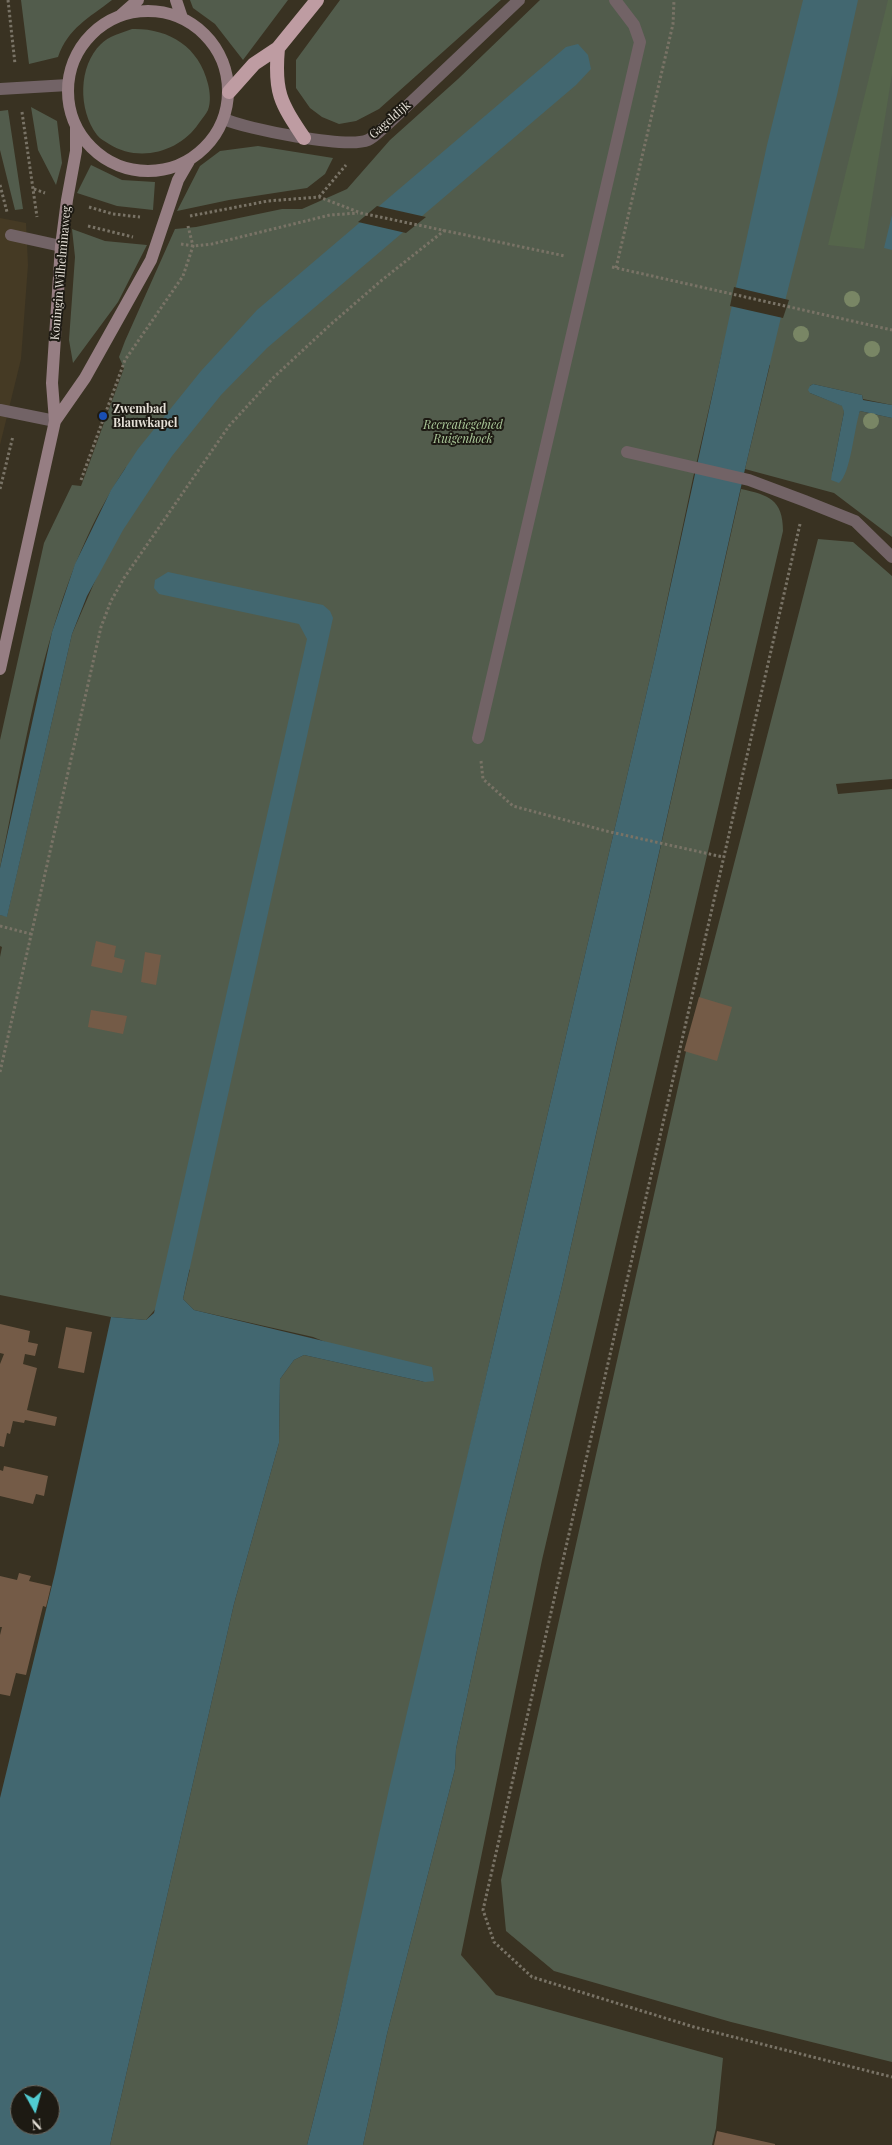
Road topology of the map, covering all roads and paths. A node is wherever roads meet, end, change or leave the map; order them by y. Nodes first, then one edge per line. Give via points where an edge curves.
1 (138, 0) edge
2 (176, 0) edge
3 (317, 0) edge
4 (518, 0) edge
5 (615, 0) edge
6 (674, 0) edge
7 (120, 16) junction
8 (182, 18) junction
9 (278, 48) junction
10 (68, 85) junction
11 (0, 89) edge
12 (229, 92) junction
13 (224, 119) junction
14 (76, 126) junction
15 (304, 138) junction
16 (189, 161) junction
17 (0, 185) edge
18 (320, 197) dead end
19 (8, 215) dead end
20 (187, 217) dead end
21 (444, 230) junction
22 (11, 235) dead end
23 (61, 246) junction
24 (588, 261) junction
25 (616, 268) junction
26 (892, 330) edge
27 (0, 410) edge
28 (55, 421) junction
29 (11, 444) dead end
30 (627, 452) dead end
31 (81, 480) dead end
32 (0, 489) edge
33 (805, 501) junction
34 (892, 557) edge
35 (0, 669) edge
36 (478, 738) joint
37 (723, 857) junction
38 (0, 926) edge
39 (31, 934) junction
40 (0, 1072) edge
41 (892, 2077) edge

1 - 7 main road
2 - 8 main road
3 - 9 highway
4 - 15 street, Gageldijk via 368,140
5 - 24 street via 634,26 640,42
6 - 25 path via 673,24
7 - 8 main road via 151,11
7 - 10 main road via 88,37 70,72
8 - 12 main road via 201,31 216,48 226,69
9 - 12 highway via 254,64
9 - 15 highway via 276,75 280,100
10 - 11 street
10 - 14 main road
12 - 13 main road
13 - 15 street, Gageldijk via 238,125
13 - 16 main road via 210,143
14 - 16 main road via 96,152 125,168 158,171
14 - 23 main road, Koningin Wilhelminaweg via 76,152
16 - 28 main road, Koningin Wilhelminaweg via 178,180 150,260 85,378
17 - 19 path
18 - 21 path via 361,213
20 - 31 path via 193,246 183,276 125,360
21 - 24 path
21 - 39 path via 330,325 273,378 229,426 124,578 101,627
22 - 23 street
23 - 28 main road, Koningin Wilhelminaweg via 52,383
24 - 25 path
24 - 36 street
25 - 26 path
27 - 28 street
28 - 35 main road, Koningin Wilhelminaweg
29 - 32 path
30 - 33 street via 749,480
33 - 34 street via 855,521
33 - 37 path
36 - 37 path via 483,779 513,806
37 - 41 path via 483,1910 494,1942 532,1977 694,2027
38 - 39 path
39 - 40 path

